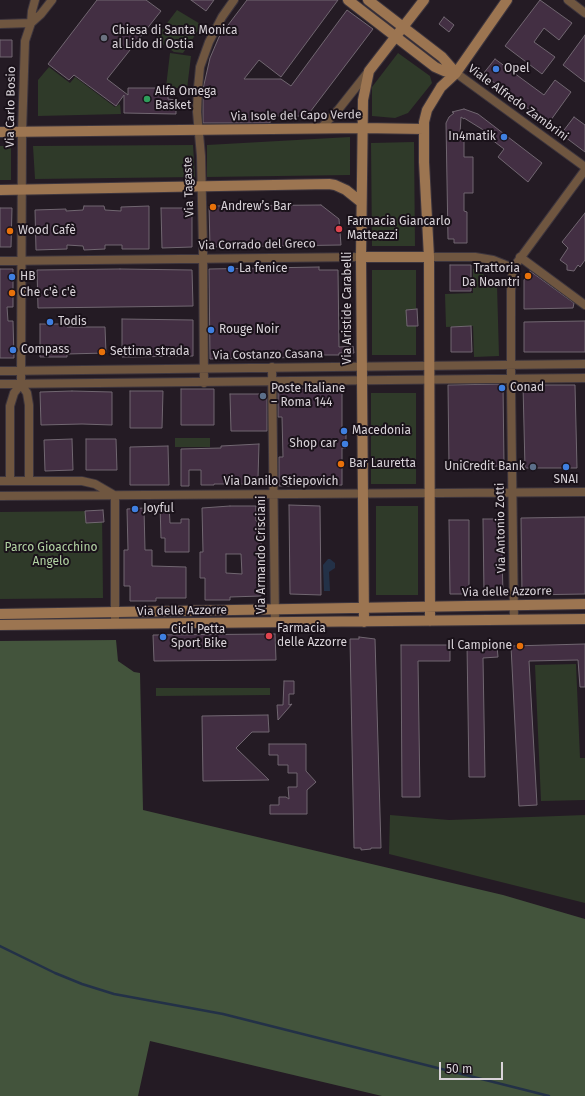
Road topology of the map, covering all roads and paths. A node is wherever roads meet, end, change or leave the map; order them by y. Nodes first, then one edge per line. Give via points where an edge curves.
1 (35, 0) edge
2 (52, 0) edge
3 (234, 0) edge
4 (348, 0) edge
5 (368, 0) edge
6 (424, 0) edge
7 (507, 0) edge
8 (568, 0) edge
9 (585, 13) edge
10 (31, 23) junction
11 (0, 24) edge
12 (403, 28) junction
13 (396, 37) junction
14 (369, 71) junction
15 (456, 72) junction
16 (321, 128) junction
17 (362, 128) junction
18 (424, 129) junction
19 (198, 130) junction
20 (0, 132) edge
21 (22, 132) junction
22 (585, 168) edge
23 (202, 188) junction
24 (0, 190) edge
25 (22, 190) junction
26 (361, 202) junction
27 (361, 257) junction
28 (429, 257) junction
29 (520, 257) junction
30 (204, 259) junction
31 (0, 261) edge
32 (22, 261) junction
33 (513, 268) junction
34 (585, 305) edge
35 (585, 364) edge
36 (511, 365) junction
37 (362, 366) junction
38 (430, 366) junction
39 (272, 367) junction
40 (204, 368) junction
41 (21, 370) junction
42 (0, 371) edge
43 (511, 378) junction
44 (585, 378) edge
45 (362, 380) junction
46 (430, 380) junction
47 (204, 382) junction
48 (272, 382) junction
49 (0, 384) edge
50 (21, 384) junction
51 (28, 480) junction
52 (0, 481) edge
53 (10, 481) junction
54 (585, 492) edge
55 (429, 493) junction
56 (512, 493) junction
57 (274, 494) junction
58 (362, 494) junction
59 (115, 495) junction
60 (0, 496) edge
61 (585, 604) edge
62 (514, 605) junction
63 (430, 606) junction
64 (363, 607) junction
65 (274, 609) junction
66 (116, 612) junction
67 (0, 614) edge
68 (585, 619) edge
69 (514, 620) junction
70 (430, 621) junction
71 (364, 622) junction
72 (275, 623) junction
73 (115, 624) junction
74 (0, 626) edge

1 - 10 street, Via Carlo Bosio
2 - 10 street via 42,14
3 - 19 street, Via Tagaste via 215,30 200,67
4 - 13 street
5 - 12 street
6 - 12 street
7 - 15 street
8 - 9 street
10 - 11 street
10 - 21 street, Via Carlo Bosio via 24,47
12 - 13 street
12 - 15 street via 442,57
13 - 14 street
13 - 15 street via 436,67
14 - 16 street
14 - 17 street, Via Aristide Carabelli via 364,94
15 - 18 street via 441,87 427,110
15 - 22 street, Viale Alfredo Zambrini
16 - 17 street, Via Isole del Capo Verde
16 - 19 street, Via Isole del Capo Verde
17 - 18 street, Via Isole del Capo Verde
17 - 26 street, Via Aristide Carabelli
18 - 28 street
19 - 21 street, Via Isole del Capo Verde
19 - 23 street, Via Tagaste
20 - 21 street, Via Isole del Capo Verde
21 - 25 street, Via Carlo Bosio
22 - 29 street
23 - 25 street
23 - 26 street via 332,185 346,190
23 - 30 street, Via Tagaste
24 - 25 street
25 - 32 street, Via Carlo Bosio
26 - 27 street, Via Aristide Carabelli
27 - 28 street, Via Corrado del Greco
27 - 30 street, Via Corrado del Greco
27 - 37 street, Via Aristide Carabelli
28 - 33 street, Via Corrado del Greco via 475,257 493,260
28 - 38 street
29 - 33 street
29 - 34 street
30 - 32 street, Via Corrado del Greco
30 - 40 street, Via Tagaste
31 - 32 street, Via Corrado del Greco
32 - 41 street, Via Carlo Bosio
33 - 36 street, Via Antonio Zotti
35 - 36 street, Via Costanzo Casana
36 - 38 street, Via Costanzo Casana
36 - 43 street, Via Antonio Zotti
37 - 38 street, Via Costanzo Casana
37 - 39 street, Via Costanzo Casana
37 - 45 street, Via Aristide Carabelli
38 - 46 street
39 - 40 street, Via Costanzo Casana
39 - 48 street, Via Armando Crisciani
40 - 41 street, Via Costanzo Casana
40 - 47 street, Via Tagaste
41 - 42 street, Via Costanzo Casana
41 - 50 street, Via Carlo Bosio
43 - 44 street
43 - 46 street
43 - 56 street, Via Antonio Zotti
45 - 46 street
45 - 48 street
45 - 58 street, Via Aristide Carabelli
46 - 55 street
47 - 48 street
47 - 50 street
48 - 57 street, Via Armando Crisciani
49 - 50 street
50 - 51 street, Via Carlo Bosio via 27,393 29,405
50 - 53 street, Via Carlo Bosio via 14,393 10,406
51 - 53 street
51 - 59 street via 87,482
52 - 53 street
54 - 56 street, Via Danilo Stiepovich
55 - 56 street, Via Danilo Stiepovich
55 - 58 street, Via Danilo Stiepovich
55 - 63 street
56 - 62 street, Via Antonio Zotti
57 - 58 street, Via Danilo Stiepovich
57 - 59 street, Via Danilo Stiepovich
57 - 65 street, Via Armando Crisciani
58 - 64 street, Via Aristide Carabelli
59 - 60 street, Via Danilo Stiepovich
59 - 66 street
61 - 62 street, Via delle Azzorre
62 - 63 street, Via delle Azzorre
62 - 69 street, Via Antonio Zotti
63 - 64 street, Via delle Azzorre
63 - 70 street
64 - 65 street, Via delle Azzorre
64 - 71 street
65 - 66 street, Via delle Azzorre
65 - 72 street, Via Armando Crisciani
66 - 67 street, Via delle Azzorre
66 - 73 street
68 - 69 street, Via delle Azzorre
69 - 70 street, Via delle Azzorre
70 - 71 street, Via delle Azzorre
71 - 72 street, Via delle Azzorre
72 - 73 street, Via delle Azzorre
73 - 74 street, Via delle Azzorre

